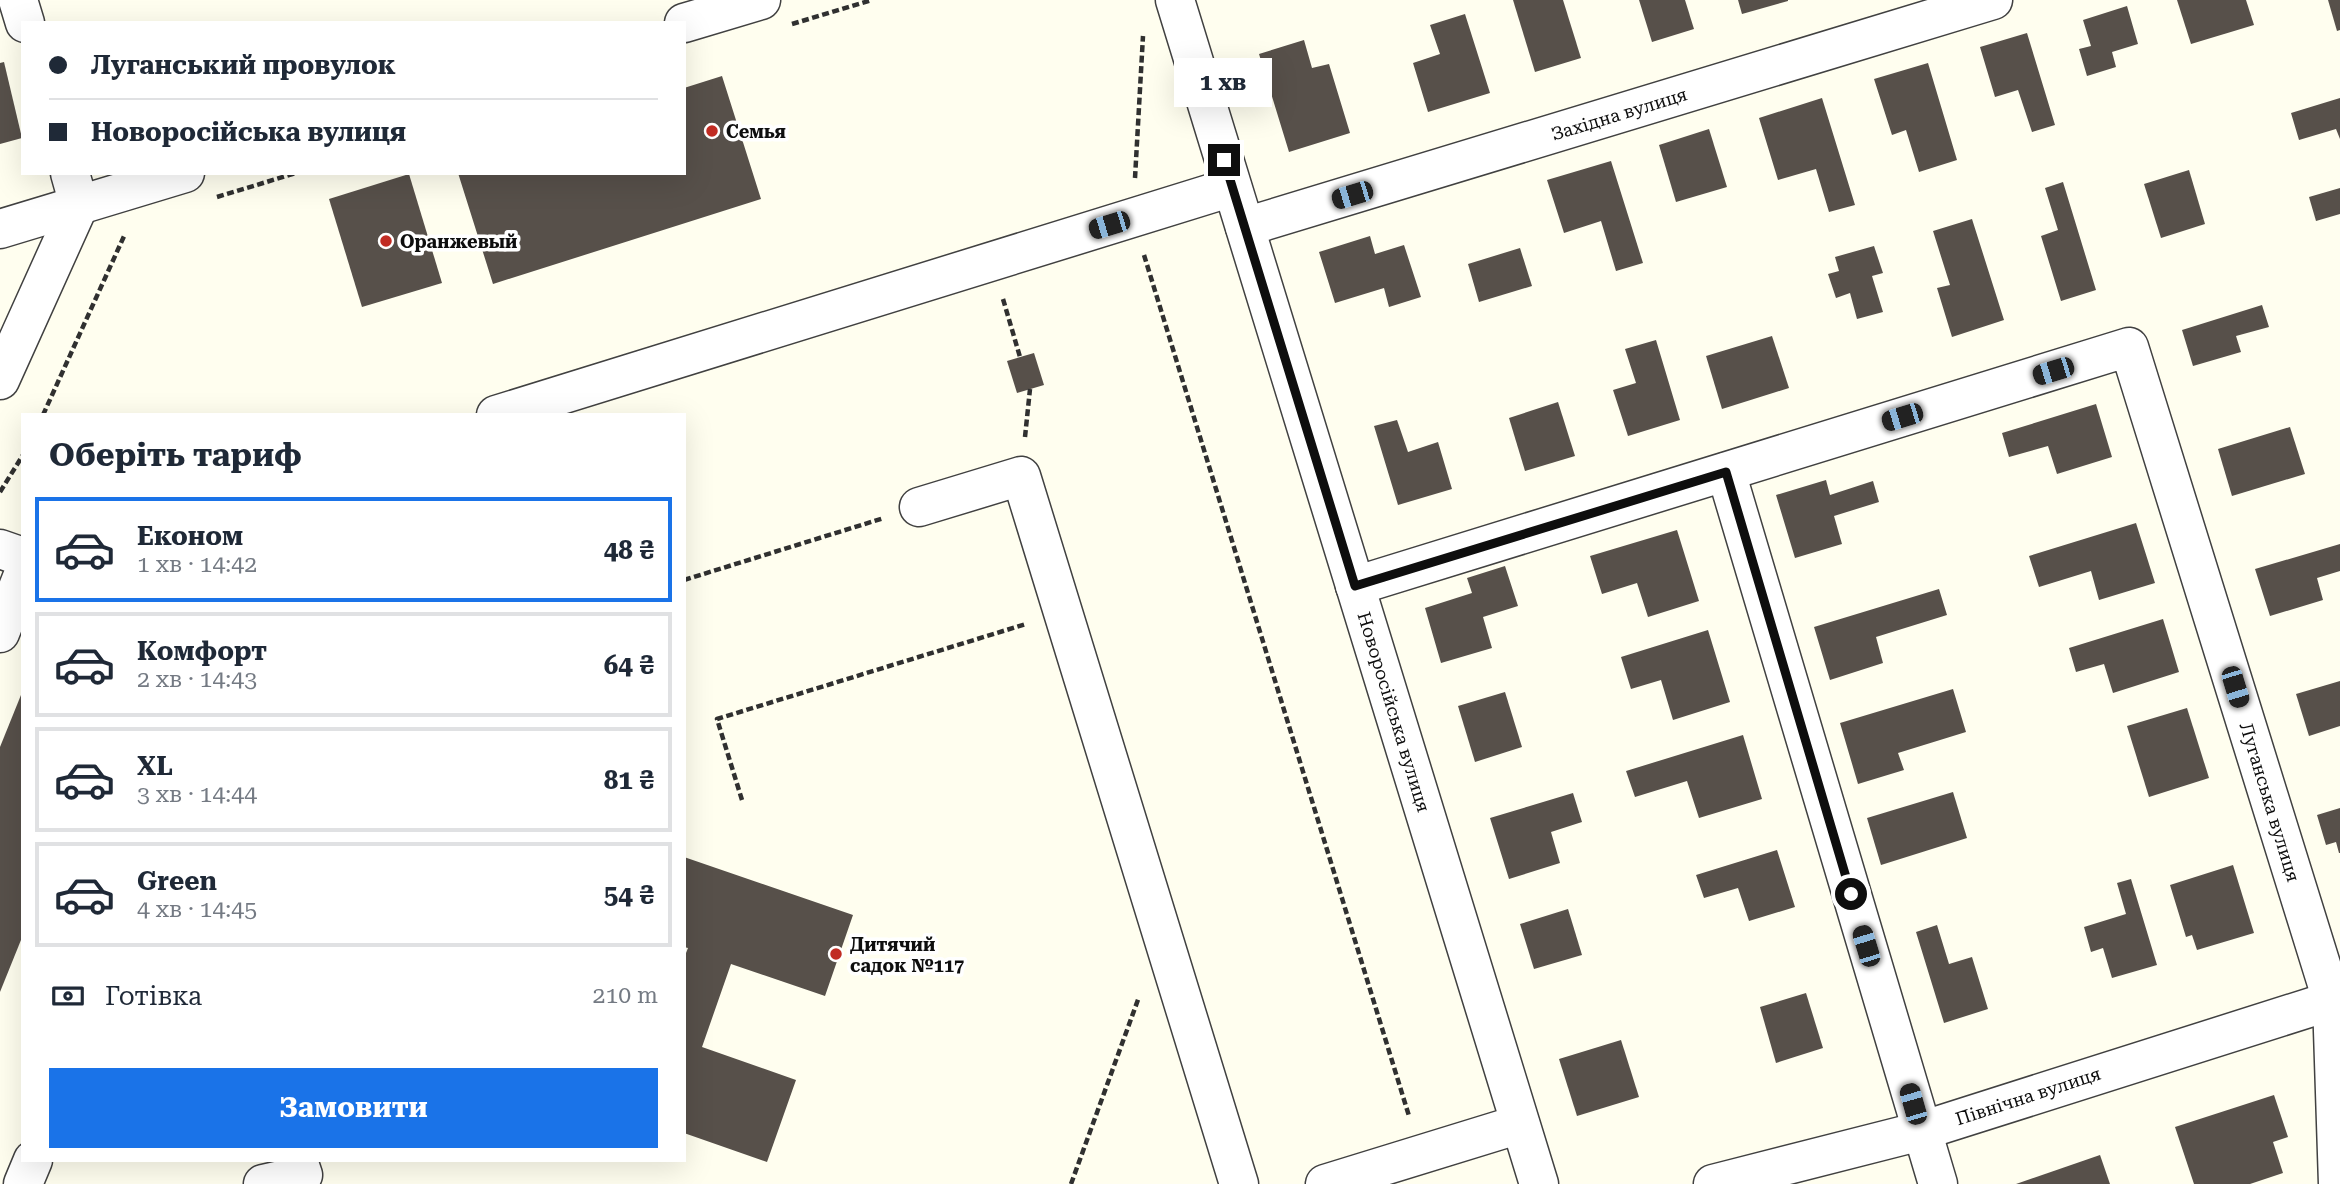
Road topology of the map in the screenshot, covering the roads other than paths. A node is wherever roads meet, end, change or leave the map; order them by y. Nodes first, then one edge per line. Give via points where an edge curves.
1 (18, 0) edge
2 (761, 0) edge
3 (1175, 0) edge
4 (1993, 0) edge
5 (24, 21) edge
6 (686, 22) edge
7 (171, 175) edge
8 (1232, 187) junction
9 (75, 189) edge
10 (1245, 227) junction
11 (0, 229) edge
12 (0, 380) edge
13 (502, 413) edge
14 (1726, 472) junction
15 (919, 508) road end
16 (0, 550) edge
17 (21, 556) edge
18 (21, 580) edge
19 (1355, 586) junction
20 (0, 633) edge
21 (2336, 999) edge
22 (1520, 1124) junction
23 (1921, 1131) junction
24 (32, 1162) edge
25 (299, 1162) edge
26 (23, 1184) edge
27 (263, 1184) edge
28 (1239, 1184) edge
29 (1325, 1184) edge
30 (1539, 1184) edge
31 (1713, 1184) edge
32 (1938, 1184) edge
33 (2338, 1184) edge

1 - 5 street
2 - 6 street
3 - 8 street, Новоросійська вулиця
4 - 10 street, Західна вулиця
7 - 9 street
8 - 10 street, Новоросійська вулиця
8 - 13 street
9 - 11 street
9 - 12 street
10 - 19 street, Новоросійська вулиця
14 - 19 street
14 - 21 street, Луганська вулиця via 2129,347
14 - 23 street
15 - 28 street via 1021,476
16 - 17 street
18 - 20 street
19 - 22 street, Новоросійська вулиця
21 - 23 street, Північна вулиця
21 - 33 street, Луганська вулиця
22 - 29 street
22 - 30 street, Новоросійська вулиця
23 - 31 street, Північна вулиця
23 - 32 street
24 - 26 street
25 - 27 street via 303,1175

